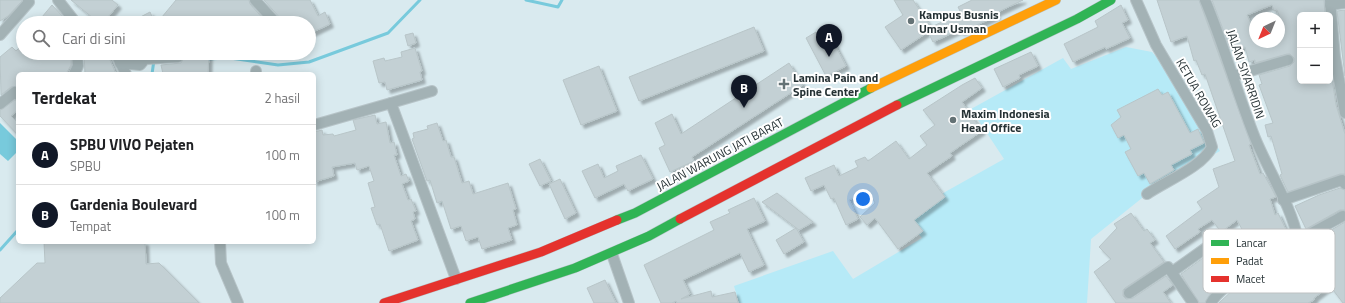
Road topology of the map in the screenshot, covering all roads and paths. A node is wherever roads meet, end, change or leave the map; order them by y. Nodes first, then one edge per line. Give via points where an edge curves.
1 (28, 0) edge
2 (58, 0) edge
3 (255, 0) edge
4 (1056, 0) edge
5 (1111, 0) edge
6 (1136, 0) edge
7 (1205, 0) edge
8 (1330, 3) edge
9 (1345, 3) edge
10 (17, 16) edge
11 (71, 16) edge
12 (270, 16) edge
13 (16, 17) edge
14 (0, 35) edge
15 (78, 60) edge
16 (120, 60) edge
17 (128, 60) edge
18 (145, 60) edge
19 (1288, 60) dead end
20 (75, 72) edge
21 (125, 72) edge
22 (1233, 76) junction
23 (432, 91) dead end
24 (16, 93) edge
25 (391, 103) junction
26 (0, 104) edge
27 (1345, 111) edge
28 (316, 124) edge
29 (1344, 179) edge
30 (1147, 194) dead end
31 (1283, 200) junction
32 (1343, 216) dead end
33 (1294, 229) edge
34 (1319, 229) edge
35 (220, 244) edge
36 (1203, 249) edge
37 (612, 254) junction
38 (1170, 270) junction
39 (456, 280) junction
40 (1129, 292) dead end
41 (1220, 293) edge
42 (238, 303) edge
43 (384, 303) edge
44 (470, 303) edge
45 (629, 303) edge
46 (1193, 303) edge
47 (1211, 303) edge

1 - 10 street
2 - 11 street
3 - 12 street
4 - 39 main road, JALAN WARUNG JATI BARAT via 869,89 635,213 541,252
5 - 37 main road via 1077,19 874,116 670,226
6 - 30 street, KETUA ROWAG via 1156,45 1188,97 1211,140 1212,147 1193,167
7 - 22 street, JALAN SIYARRIDIN via 1220,34
8 - 9 street
8 - 27 street via 1335,57
13 - 14 street
15 - 20 street
16 - 21 street
17 - 18 street via 140,65
19 - 22 street
22 - 31 street, JALAN SIYARRIDIN via 1262,156
23 - 25 street
24 - 26 street
25 - 28 street
25 - 39 street
29 - 31 street
31 - 33 street, JALAN SIYARRIDIN
32 - 34 street
35 - 42 street via 221,263
36 - 38 street
37 - 44 main road
37 - 45 street
38 - 40 street
38 - 46 street
39 - 43 main road, JALAN WARUNG JATI BARAT
41 - 47 street

